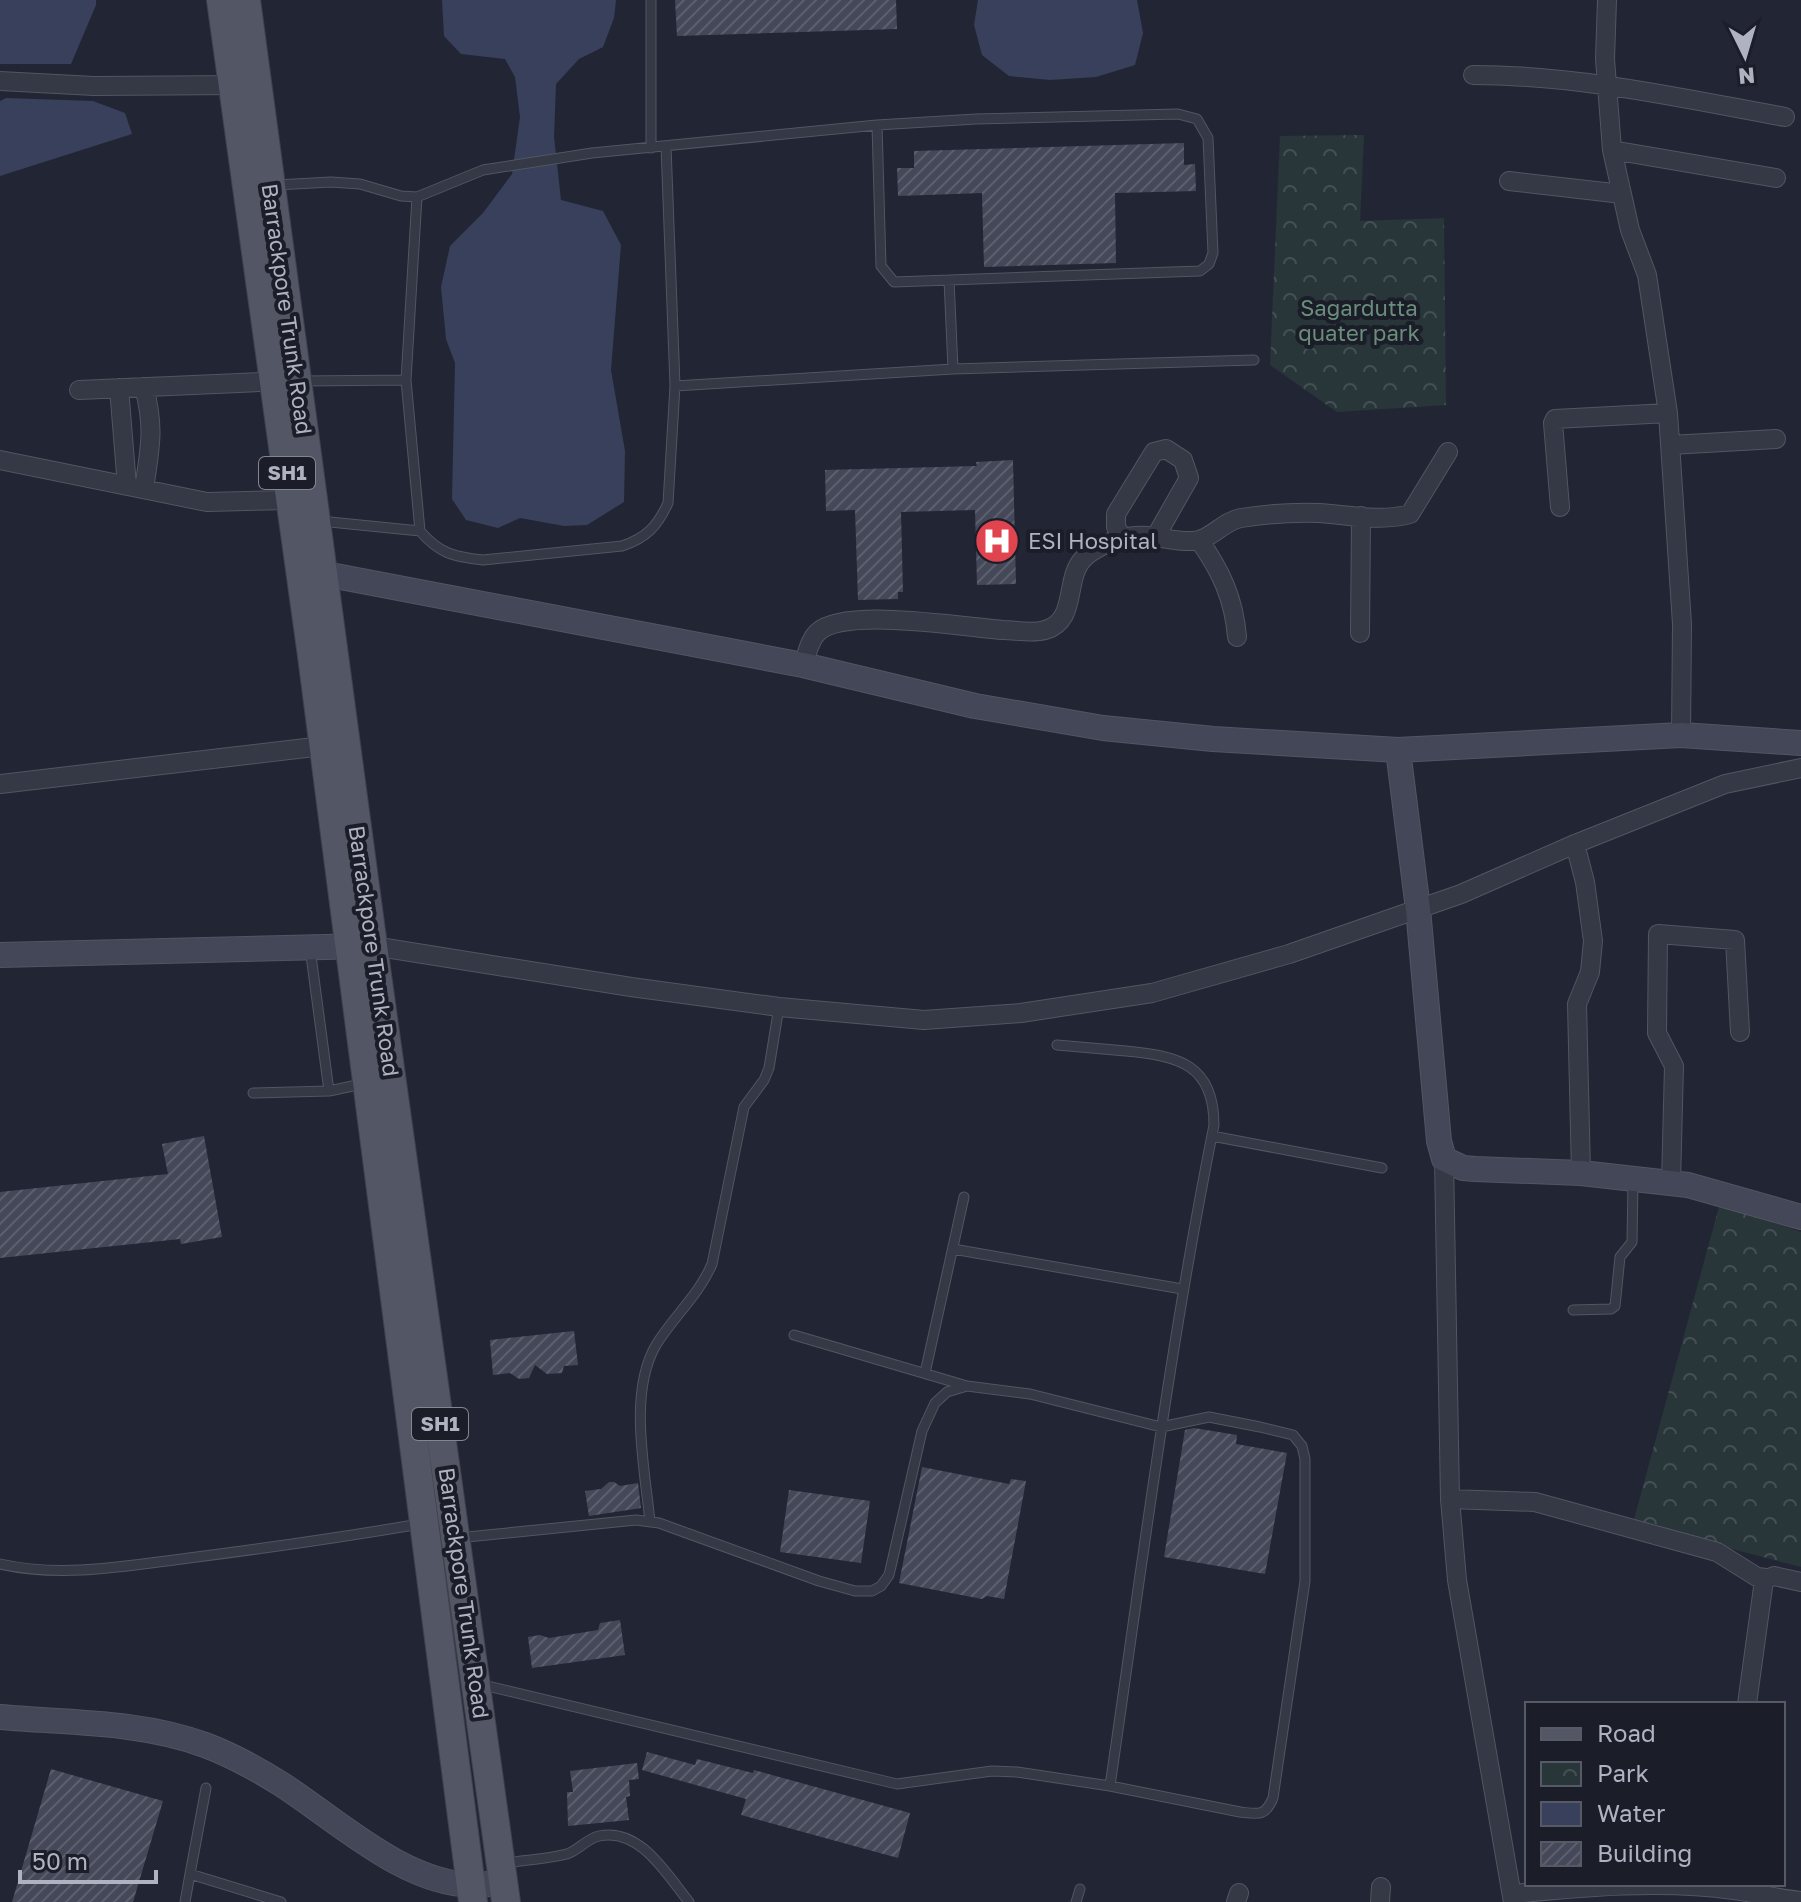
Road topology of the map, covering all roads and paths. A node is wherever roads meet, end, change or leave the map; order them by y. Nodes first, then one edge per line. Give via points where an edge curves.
1 (221, 0) edge
2 (246, 0) edge
3 (651, 0) edge
4 (1607, 0) edge
5 (1473, 75) dead end
6 (0, 81) edge
7 (1607, 84) junction
8 (245, 85) junction
9 (1785, 117) dead end
10 (877, 125) junction
11 (666, 146) junction
12 (651, 148) junction
13 (1612, 150) junction
14 (1776, 178) dead end
15 (1509, 181) dead end
16 (270, 186) junction
17 (1622, 194) junction
18 (417, 197) junction
19 (949, 280) junction
20 (1254, 360) dead end
21 (953, 369) junction
22 (406, 380) junction
23 (286, 381) junction
24 (675, 386) junction
25 (144, 387) junction
26 (119, 388) junction
27 (79, 390) dead end
28 (1668, 413) junction
29 (1776, 439) dead end
30 (1670, 445) junction
31 (1448, 452) dead end
32 (0, 460) edge
33 (135, 487) junction
34 (290, 500) junction
35 (1560, 507) dead end
36 (1361, 516) junction
37 (316, 521) junction
38 (420, 531) junction
39 (1156, 536) junction
40 (1123, 538) junction
41 (1199, 540) junction
42 (312, 574) junction
43 (1360, 633) dead end
44 (1237, 637) dead end
45 (803, 665) junction
46 (1681, 735) junction
47 (1801, 743) edge
48 (323, 746) junction
49 (1398, 750) junction
50 (1801, 768) edge
51 (0, 784) edge
52 (1575, 844) junction
53 (1418, 909) junction
54 (360, 946) junction
55 (310, 948) junction
56 (0, 955) edge
57 (779, 1007) junction
58 (1740, 1032) dead end
59 (1057, 1045) dead end
60 (365, 1083) junction
61 (329, 1091) junction
62 (253, 1093) dead end
63 (1212, 1136) junction
64 (1444, 1159) junction
65 (1382, 1168) dead end
66 (1581, 1173) junction
67 (1633, 1180) junction
68 (1671, 1183) junction
69 (964, 1197) dead end
70 (1801, 1217) edge
71 (953, 1249) junction
72 (1182, 1289) junction
73 (1573, 1310) dead end
74 (794, 1335) dead end
75 (925, 1373) junction
76 (967, 1386) junction
77 (1161, 1427) junction
78 (1450, 1499) junction
79 (650, 1522) junction
80 (424, 1523) junction
81 (456, 1539) junction
82 (0, 1564) edge
83 (1766, 1578) junction
84 (1801, 1582) edge
85 (476, 1683) junction
86 (1747, 1702) edge
87 (0, 1717) edge
88 (1110, 1786) junction
89 (206, 1788) dead end
90 (190, 1874) junction
91 (504, 1883) edge
92 (1723, 1886) edge
93 (1080, 1889) dead end
94 (472, 1894) edge
95 (1513, 1898) edge
96 (1755, 1898) edge
97 (1801, 1901) edge
98 (185, 1902) edge
99 (281, 1902) edge
100 (689, 1902) edge
101 (1076, 1902) edge

1 - 8 main road, Barrackpore Trunk Road / SH1
2 - 8 main road, Barrackpore Trunk Road / SH1
3 - 12 lane
4 - 7 street
5 - 7 street
6 - 8 street
7 - 9 street
7 - 13 street
8 - 16 main road, Barrackpore Trunk Road / SH1
8 - 23 main road, Barrackpore Trunk Road / SH1
10 - 11 lane
10 - 19 lane via 884,273 894,282
10 - 19 lane via 1178,114 1197,119 1204,129 1213,253 1200,271
11 - 12 lane
11 - 24 lane
12 - 18 lane via 483,170
13 - 14 street
13 - 17 street
15 - 17 street
16 - 18 lane via 360,184
16 - 23 main road, Barrackpore Trunk Road / SH1
17 - 28 street via 1647,275
18 - 22 lane
19 - 21 lane
20 - 21 lane
21 - 24 lane
22 - 23 lane
22 - 38 lane
23 - 25 street
23 - 34 main road, Barrackpore Trunk Road / SH1
23 - 37 main road, Barrackpore Trunk Road / SH1
24 - 38 lane via 668,503 643,539 622,546 483,560 435,549
25 - 26 street
25 - 33 street via 152,438
26 - 27 street
26 - 33 street
28 - 30 street
28 - 35 street via 1555,419
29 - 30 street
30 - 46 street via 1682,624
31 - 36 street via 1410,514
32 - 33 street
33 - 34 street via 207,502
34 - 42 main road, Barrackpore Trunk Road / SH1
36 - 41 street via 1239,518
36 - 43 street
37 - 38 lane
37 - 42 main road, Barrackpore Trunk Road / SH1
39 - 40 street
39 - 40 street via 1189,478 1183,460 1166,449 1154,452 1116,514
39 - 41 street
40 - 45 street via 1084,557 1063,617 1050,629 845,620 818,632
41 - 44 street via 1225,582
42 - 45 street
42 - 48 main road, Barrackpore Trunk Road / SH1
42 - 54 main road, Barrackpore Trunk Road / SH1
45 - 49 street via 975,706 1103,728
46 - 47 street
46 - 49 street
48 - 51 street
48 - 54 main road, Barrackpore Trunk Road / SH1
49 - 53 street
50 - 52 street via 1725,784
52 - 53 street
52 - 66 street via 1593,941 1590,972 1577,1004
53 - 57 street via 1289,954 1152,993 1092,1004 924,1020
53 - 64 street
54 - 55 street
54 - 57 street
54 - 60 main road, Barrackpore Trunk Road / SH1
54 - 81 main road, Barrackpore Trunk Road / SH1
55 - 56 street
55 - 61 lane
57 - 79 lane via 769,1068 744,1107 712,1264 649,1358 641,1431
58 - 68 street via 1735,940 1658,934 1657,1033 1674,1066
59 - 63 lane via 1180,1060 1209,1091
60 - 61 lane
60 - 80 main road, Barrackpore Trunk Road / SH1
61 - 62 lane
63 - 65 lane
63 - 72 lane
64 - 66 street via 1463,1168
64 - 78 street
66 - 67 street
67 - 68 street
67 - 73 lane via 1632,1242 1620,1257 1615,1306
68 - 70 street
69 - 71 lane
71 - 72 lane
71 - 75 lane
72 - 77 lane
74 - 75 lane
75 - 76 lane
76 - 77 lane via 1030,1394
76 - 79 lane via 947,1392 935,1403 922,1431 889,1575 872,1591 819,1581
77 - 88 lane
77 - 88 lane via 1209,1417 1293,1435 1302,1446 1305,1581 1281,1752 1273,1798 1260,1814
78 - 83 street via 1535,1502 1717,1552
78 - 95 street via 1463,1619
79 - 81 lane
80 - 82 lane via 83,1571 33,1571
80 - 94 main road, Barrackpore Trunk Road / SH1
81 - 85 main road, Barrackpore Trunk Road / SH1
83 - 84 street
83 - 86 street
85 - 88 lane via 897,1784 992,1771
85 - 91 main road, Barrackpore Trunk Road / SH1
87 - 94 street via 165,1732 207,1745 243,1761 401,1865
89 - 90 lane
90 - 98 lane
90 - 99 lane
91 - 94 street
91 - 100 lane via 598,1836 613,1835 644,1848
92 - 95 street via 1596,1886
92 - 96 street
93 - 101 lane
96 - 97 street

